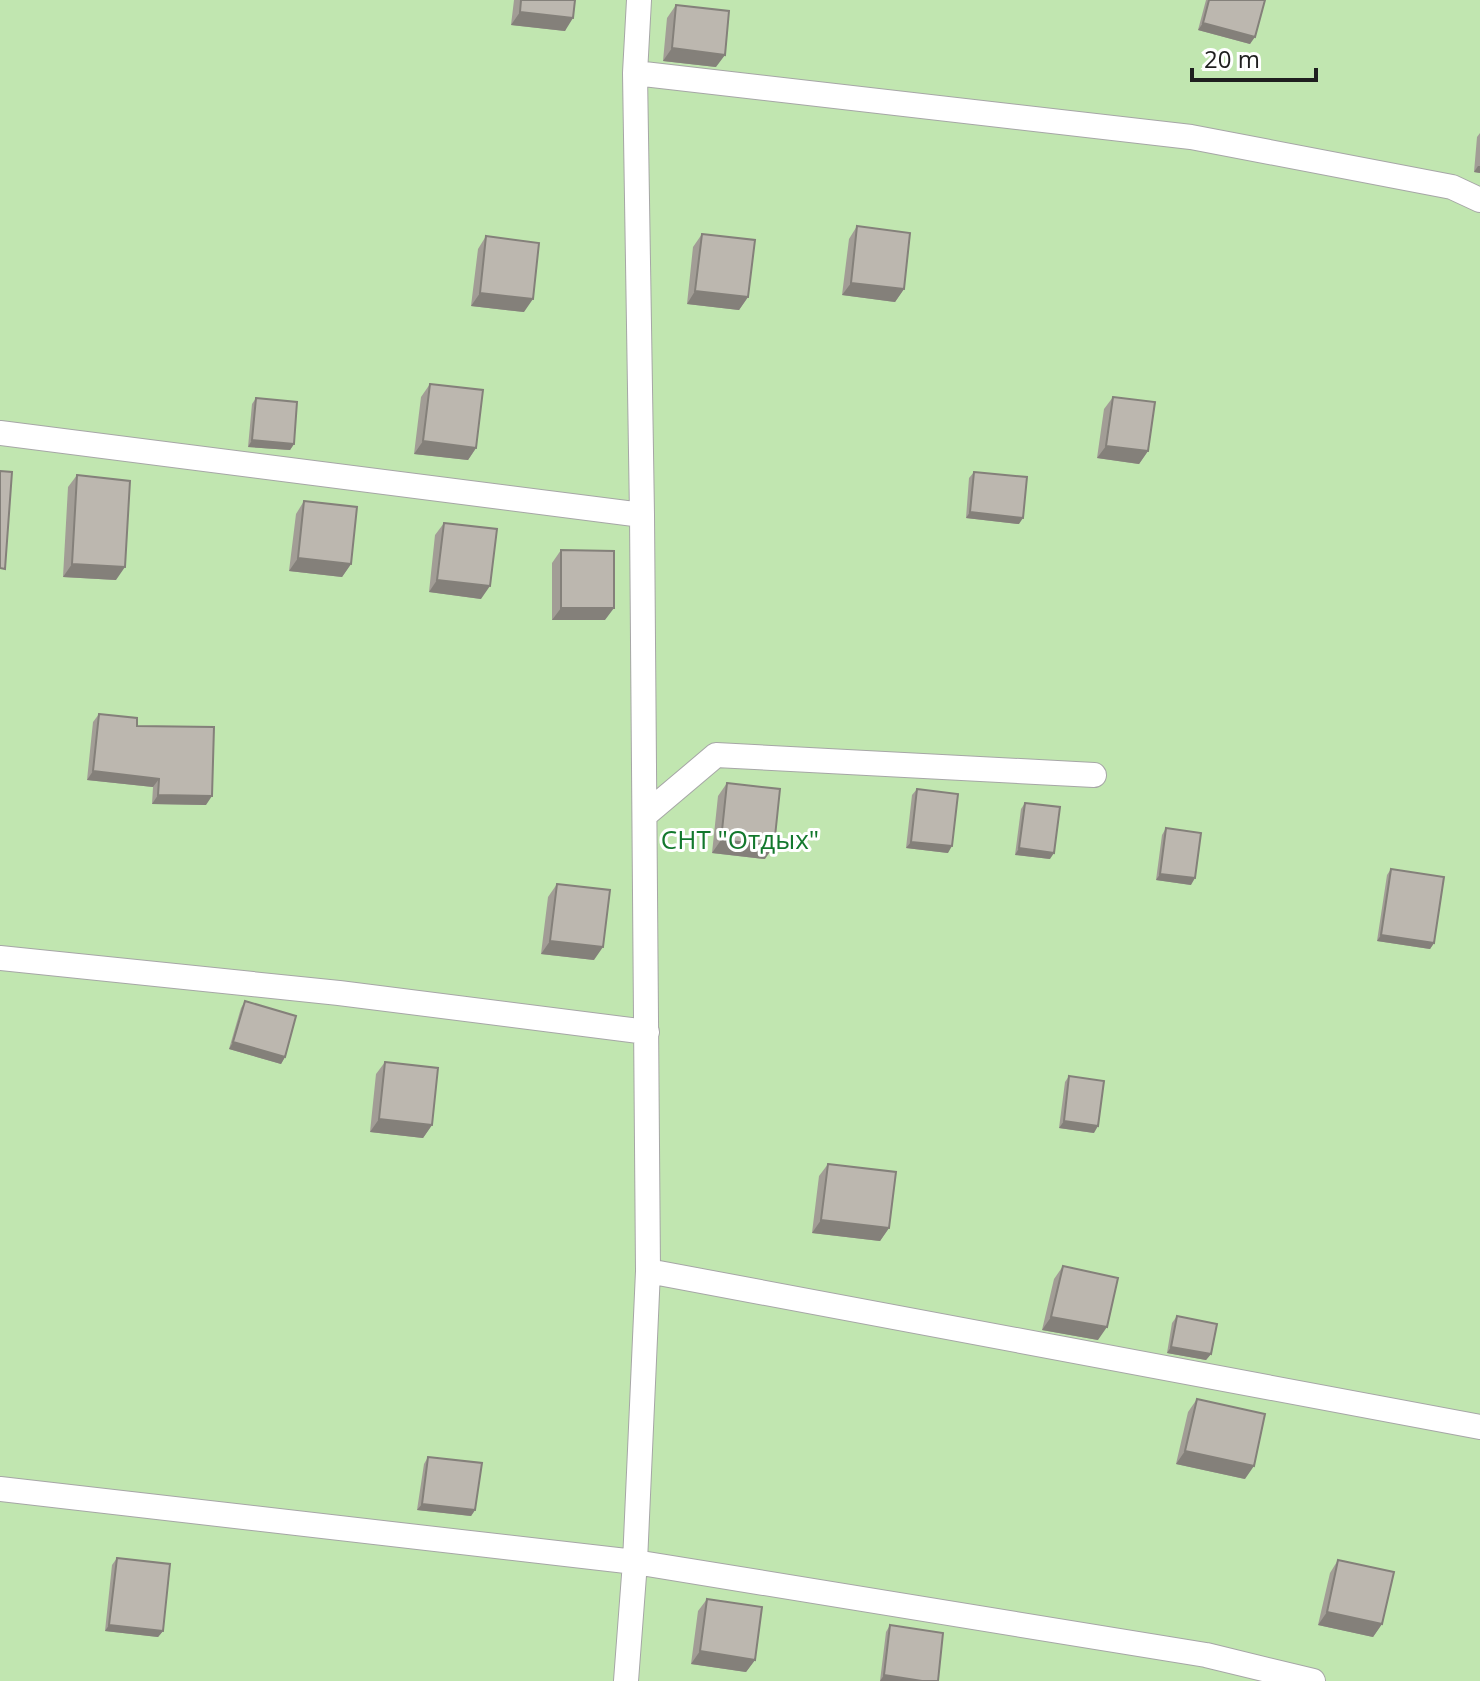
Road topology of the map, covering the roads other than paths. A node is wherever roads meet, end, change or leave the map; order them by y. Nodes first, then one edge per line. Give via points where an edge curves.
1 (639, 0) edge
2 (635, 73) junction
3 (1480, 200) edge
4 (0, 433) edge
5 (642, 515) junction
6 (1094, 775) dead end
7 (645, 815) junction
8 (0, 958) edge
9 (647, 1032) junction
10 (648, 1271) junction
11 (1480, 1427) edge
12 (0, 1489) edge
13 (635, 1562) junction
14 (626, 1681) edge
15 (1313, 1681) edge

1 - 2 lane
2 - 3 lane via 1191,137 1452,187
2 - 5 lane
4 - 5 lane
5 - 7 lane
6 - 7 lane via 716,755
7 - 9 lane
8 - 9 lane
9 - 10 lane
10 - 11 lane
10 - 13 lane
12 - 13 lane
13 - 14 lane
13 - 15 lane via 1206,1655

